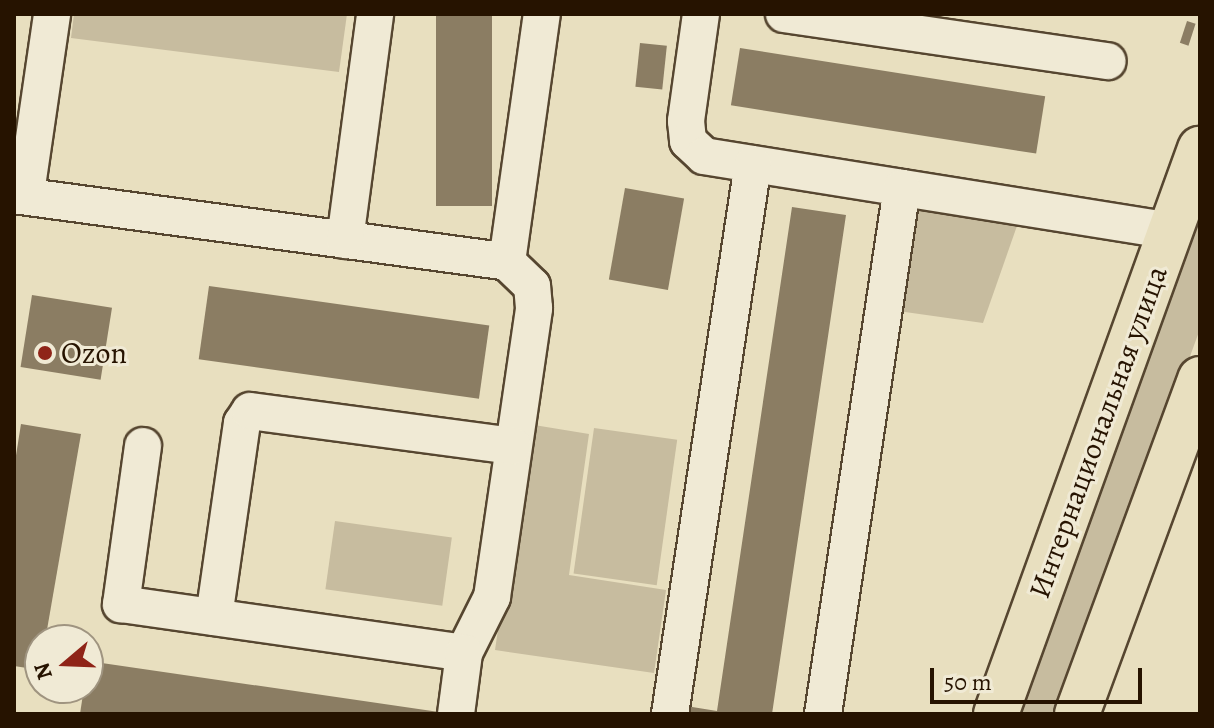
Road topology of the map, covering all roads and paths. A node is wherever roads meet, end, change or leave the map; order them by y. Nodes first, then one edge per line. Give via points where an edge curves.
1 (52, 14) edge
2 (375, 14) edge
3 (542, 14) edge
4 (701, 14) edge
5 (784, 14) edge
6 (1108, 61) dead end
7 (1200, 149) edge
8 (753, 164) junction
9 (902, 188) junction
10 (20, 194) edge
11 (1171, 231) junction
12 (345, 240) junction
13 (507, 262) junction
14 (1200, 379) edge
15 (143, 446) dead end
16 (513, 446) junction
17 (214, 617) junction
18 (464, 653) junction
19 (456, 714) edge
20 (670, 714) edge
21 (823, 714) edge
22 (996, 714) edge
23 (1077, 714) edge

1 - 10 lane
2 - 12 lane
3 - 13 lane
4 - 8 lane via 688,141 704,156
5 - 6 lane
7 - 11 main road, Интернациональная улица
8 - 9 lane
8 - 20 lane
9 - 11 lane
9 - 21 lane
10 - 12 lane
11 - 22 main road, Интернациональная улица
12 - 13 lane
13 - 16 lane via 532,286 534,308
14 - 23 main road
15 - 17 lane via 121,604
16 - 17 lane via 250,411 242,423
16 - 18 lane via 492,597
17 - 18 lane
18 - 19 lane

